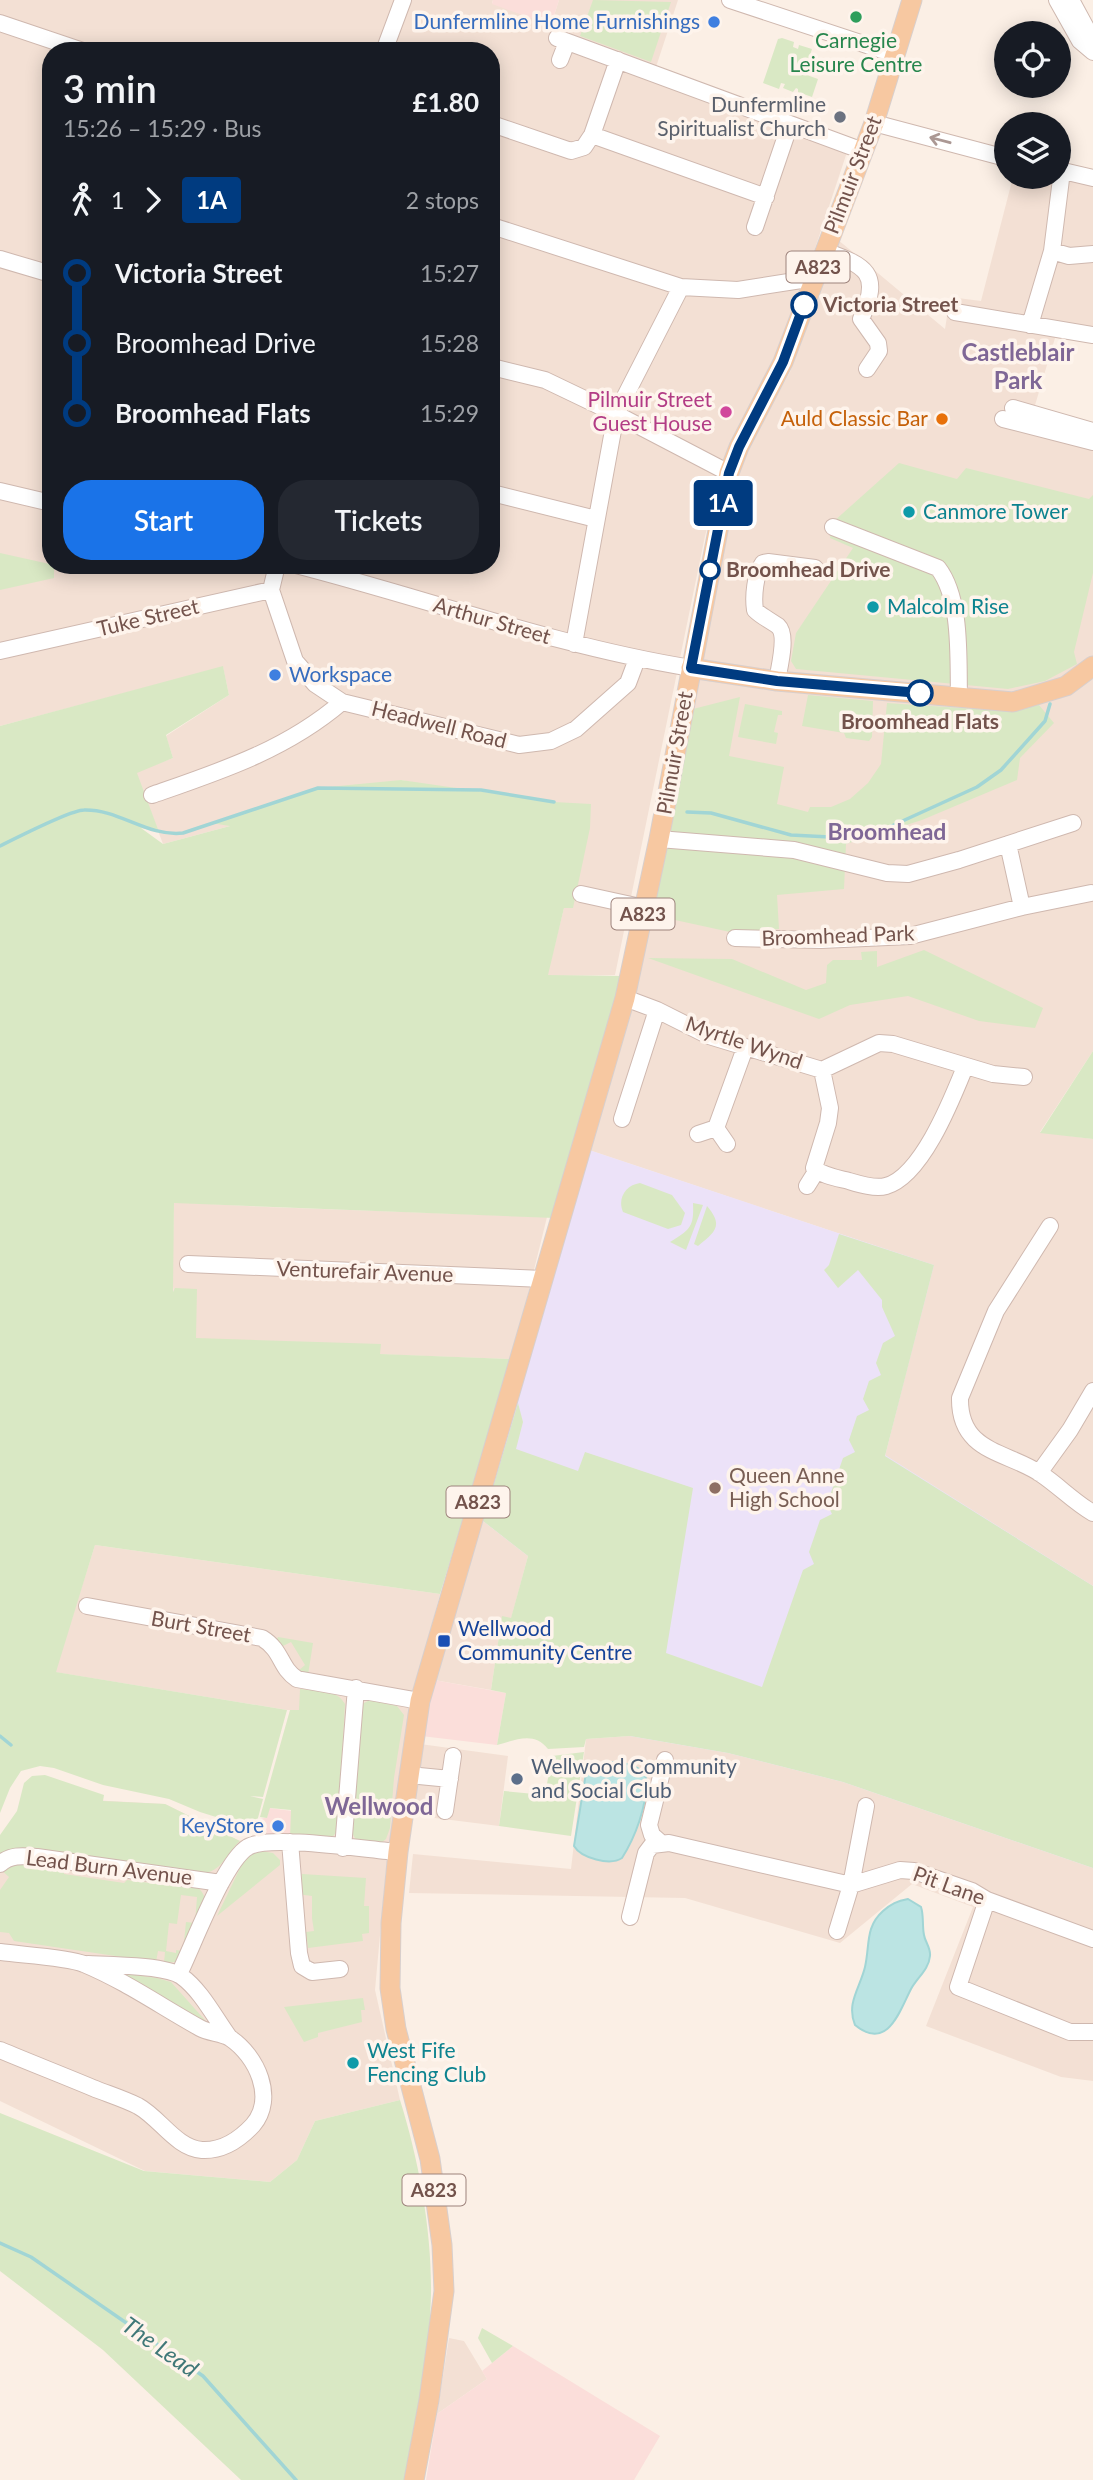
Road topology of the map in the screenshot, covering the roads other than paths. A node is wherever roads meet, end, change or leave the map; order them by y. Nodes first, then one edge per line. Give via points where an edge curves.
1 (402, 0) edge
2 (730, 0) edge
3 (912, 0) edge
4 (1057, 0) edge
5 (1071, 0) edge
6 (0, 23) edge
7 (56, 42) edge
8 (387, 42) edge
9 (1093, 45) edge
10 (1093, 52) edge
11 (894, 54) junction
12 (560, 60) dead end
13 (618, 60) junction
14 (874, 123) junction
15 (790, 124) junction
16 (500, 127) edge
17 (592, 135) junction
18 (863, 151) junction
19 (994, 155) edge
20 (1071, 173) edge
21 (1093, 178) edge
22 (1058, 189) edge
23 (766, 197) junction
24 (755, 228) dead end
25 (500, 229) edge
26 (825, 251) junction
27 (1052, 251) junction
28 (1093, 254) edge
29 (0, 259) edge
30 (42, 271) edge
31 (814, 278) junction
32 (681, 287) junction
33 (955, 312) dead end
34 (1030, 325) junction
35 (1093, 335) edge
36 (867, 369) dead end
37 (500, 370) edge
38 (616, 414) junction
39 (1093, 431) edge
40 (1093, 442) edge
41 (729, 473) junction
42 (0, 491) edge
43 (500, 495) edge
44 (42, 501) edge
45 (596, 519) junction
46 (833, 527) dead end
47 (815, 568) dead end
48 (275, 574) edge
49 (347, 574) edge
50 (271, 590) junction
51 (573, 644) junction
52 (0, 651) edge
53 (637, 660) junction
54 (1093, 666) edge
55 (691, 668) junction
56 (777, 681) junction
57 (959, 697) junction
58 (342, 702) junction
59 (152, 795) dead end
60 (1073, 823) dead end
61 (659, 839) junction
62 (1008, 844) junction
63 (1091, 893) dead end
64 (581, 894) dead end
65 (1022, 907) junction
66 (645, 908) junction
67 (735, 938) dead end
68 (625, 998) junction
69 (657, 1010) junction
70 (746, 1048) junction
71 (965, 1067) junction
72 (822, 1070) junction
73 (1024, 1077) dead end
74 (622, 1119) dead end
75 (716, 1128) junction
76 (698, 1134) dead end
77 (727, 1144) dead end
78 (817, 1170) junction
79 (807, 1186) dead end
80 (1051, 1227) dead end
81 (188, 1264) dead end
82 (542, 1279) junction
83 (1093, 1391) edge
84 (1039, 1472) junction
85 (1093, 1513) edge
86 (87, 1606) dead end
87 (356, 1688) junction
88 (420, 1701) junction
89 (453, 1756) dead end
90 (665, 1760) dead end
91 (409, 1775) junction
92 (450, 1779) junction
93 (866, 1806) dead end
94 (445, 1811) dead end
95 (290, 1842) junction
96 (660, 1842) junction
97 (343, 1847) junction
98 (398, 1852) junction
99 (0, 1864) edge
100 (221, 1883) junction
101 (851, 1885) junction
102 (988, 1900) junction
103 (630, 1917) dead end
104 (837, 1931) dead end
105 (1093, 1939) edge
106 (0, 1952) edge
107 (82, 1963) junction
108 (340, 1969) dead end
109 (179, 1974) junction
110 (1093, 2032) edge
111 (229, 2037) junction
112 (0, 2050) edge
113 (414, 2480) edge

1 - 8 street
2 - 11 street
3 - 11 main road, Pilmuir Street / A823
4 - 10 street via 1080,40
5 - 9 street
6 - 7 street
11 - 14 main road, Pilmuir Street / A823
12 - 13 street via 562,40
13 - 15 street
13 - 17 street
14 - 18 main road, Pilmuir Street / A823
19 -> 14 street
15 - 18 street
15 - 23 street
16 - 17 street via 571,151 584,147
17 - 23 street
18 - 26 main road, Pilmuir Street / A823
20 - 21 street
22 - 27 street
23 - 24 street
25 - 32 street
26 - 31 main road, Pilmuir Street / A823
26 - 36 street via 859,264 870,282 871,297 862,319 879,351
27 - 28 street via 1069,256
27 - 34 street
29 - 30 street
31 - 32 street via 738,290
31 - 41 main road, Pilmuir Street / A823 via 783,362
32 - 38 street
33 - 34 street
34 - 35 street
37 - 38 street via 545,380
38 - 41 street
38 - 45 street
39 - 40 street via 1008,414
41 - 55 main road, Pilmuir Street / A823
42 - 44 street
43 - 45 street
45 - 51 street
46 - 57 street via 938,568 945,577 956,627
47 - 56 street via 768,562 759,569 755,610 782,631
48 - 50 street
49 - 51 street, Arthur Street
50 - 52 street, Tuke Street
50 - 58 street, Headwell Road via 295,661 315,684
51 - 53 street, Arthur Street
53 - 55 street, Arthur Street
53 - 58 street, Headwell Road via 628,683 576,729 551,741 519,745
54 - 57 main road via 1066,686 1013,702
55 - 56 main road
55 - 61 main road, Pilmuir Street / A823
56 - 57 main road
58 - 59 street via 317,723 240,764
60 - 62 street
61 - 62 street via 794,850 908,874
61 - 66 main road, Pilmuir Street / A823
62 - 65 street
63 - 65 street, Broomhead Park
64 - 66 street
65 - 67 street, Broomhead Park via 910,936
66 - 68 main road, Pilmuir Street / A823
68 - 69 street, Myrtle Wynd
68 - 82 main road, Pilmuir Street / A823
69 - 70 street, Myrtle Wynd
69 - 74 street
70 - 72 street, Myrtle Wynd
70 - 75 street
71 - 72 street, Myrtle Wynd via 879,1043
71 - 73 street, Myrtle Wynd
71 - 78 street via 947,1113 902,1180 883,1188
72 - 78 street via 830,1108 815,1161
75 - 76 street
75 - 77 street
78 - 79 street
80 - 84 street via 996,1311 960,1398 962,1419 981,1444
81 - 82 street, Venturefair Avenue
82 - 88 main road, A823
83 - 84 street
84 - 85 street
86 - 87 street, Burt Street via 262,1638 273,1644 297,1679
87 - 88 street, Burt Street
87 - 97 street
88 - 91 main road, A823
89 - 92 street
90 - 96 street via 649,1825
91 - 92 street
91 - 98 main road, A823
92 - 94 street
93 - 101 street
95 - 97 street
95 - 100 street via 250,1846 231,1863
95 - 108 street via 302,1966 312,1972
96 - 101 street
96 - 103 street via 646,1853
97 - 98 street
98 - 113 main road, A823 via 390,1988 430,2159 442,2245 443,2291
99 - 100 street, Lead Burn Avenue via 20,1856 37,1857
100 - 109 street
101 - 102 street, Pit Lane via 900,1870 914,1871
101 - 104 street
102 - 105 street, Pit Lane
102 - 110 street via 957,1987 1070,2032
106 - 107 street
107 - 109 street
107 - 111 street via 200,2028
109 - 111 street
111 - 112 street via 257,2071 264,2104 254,2124 234,2141 201,2150 183,2144 139,2107

